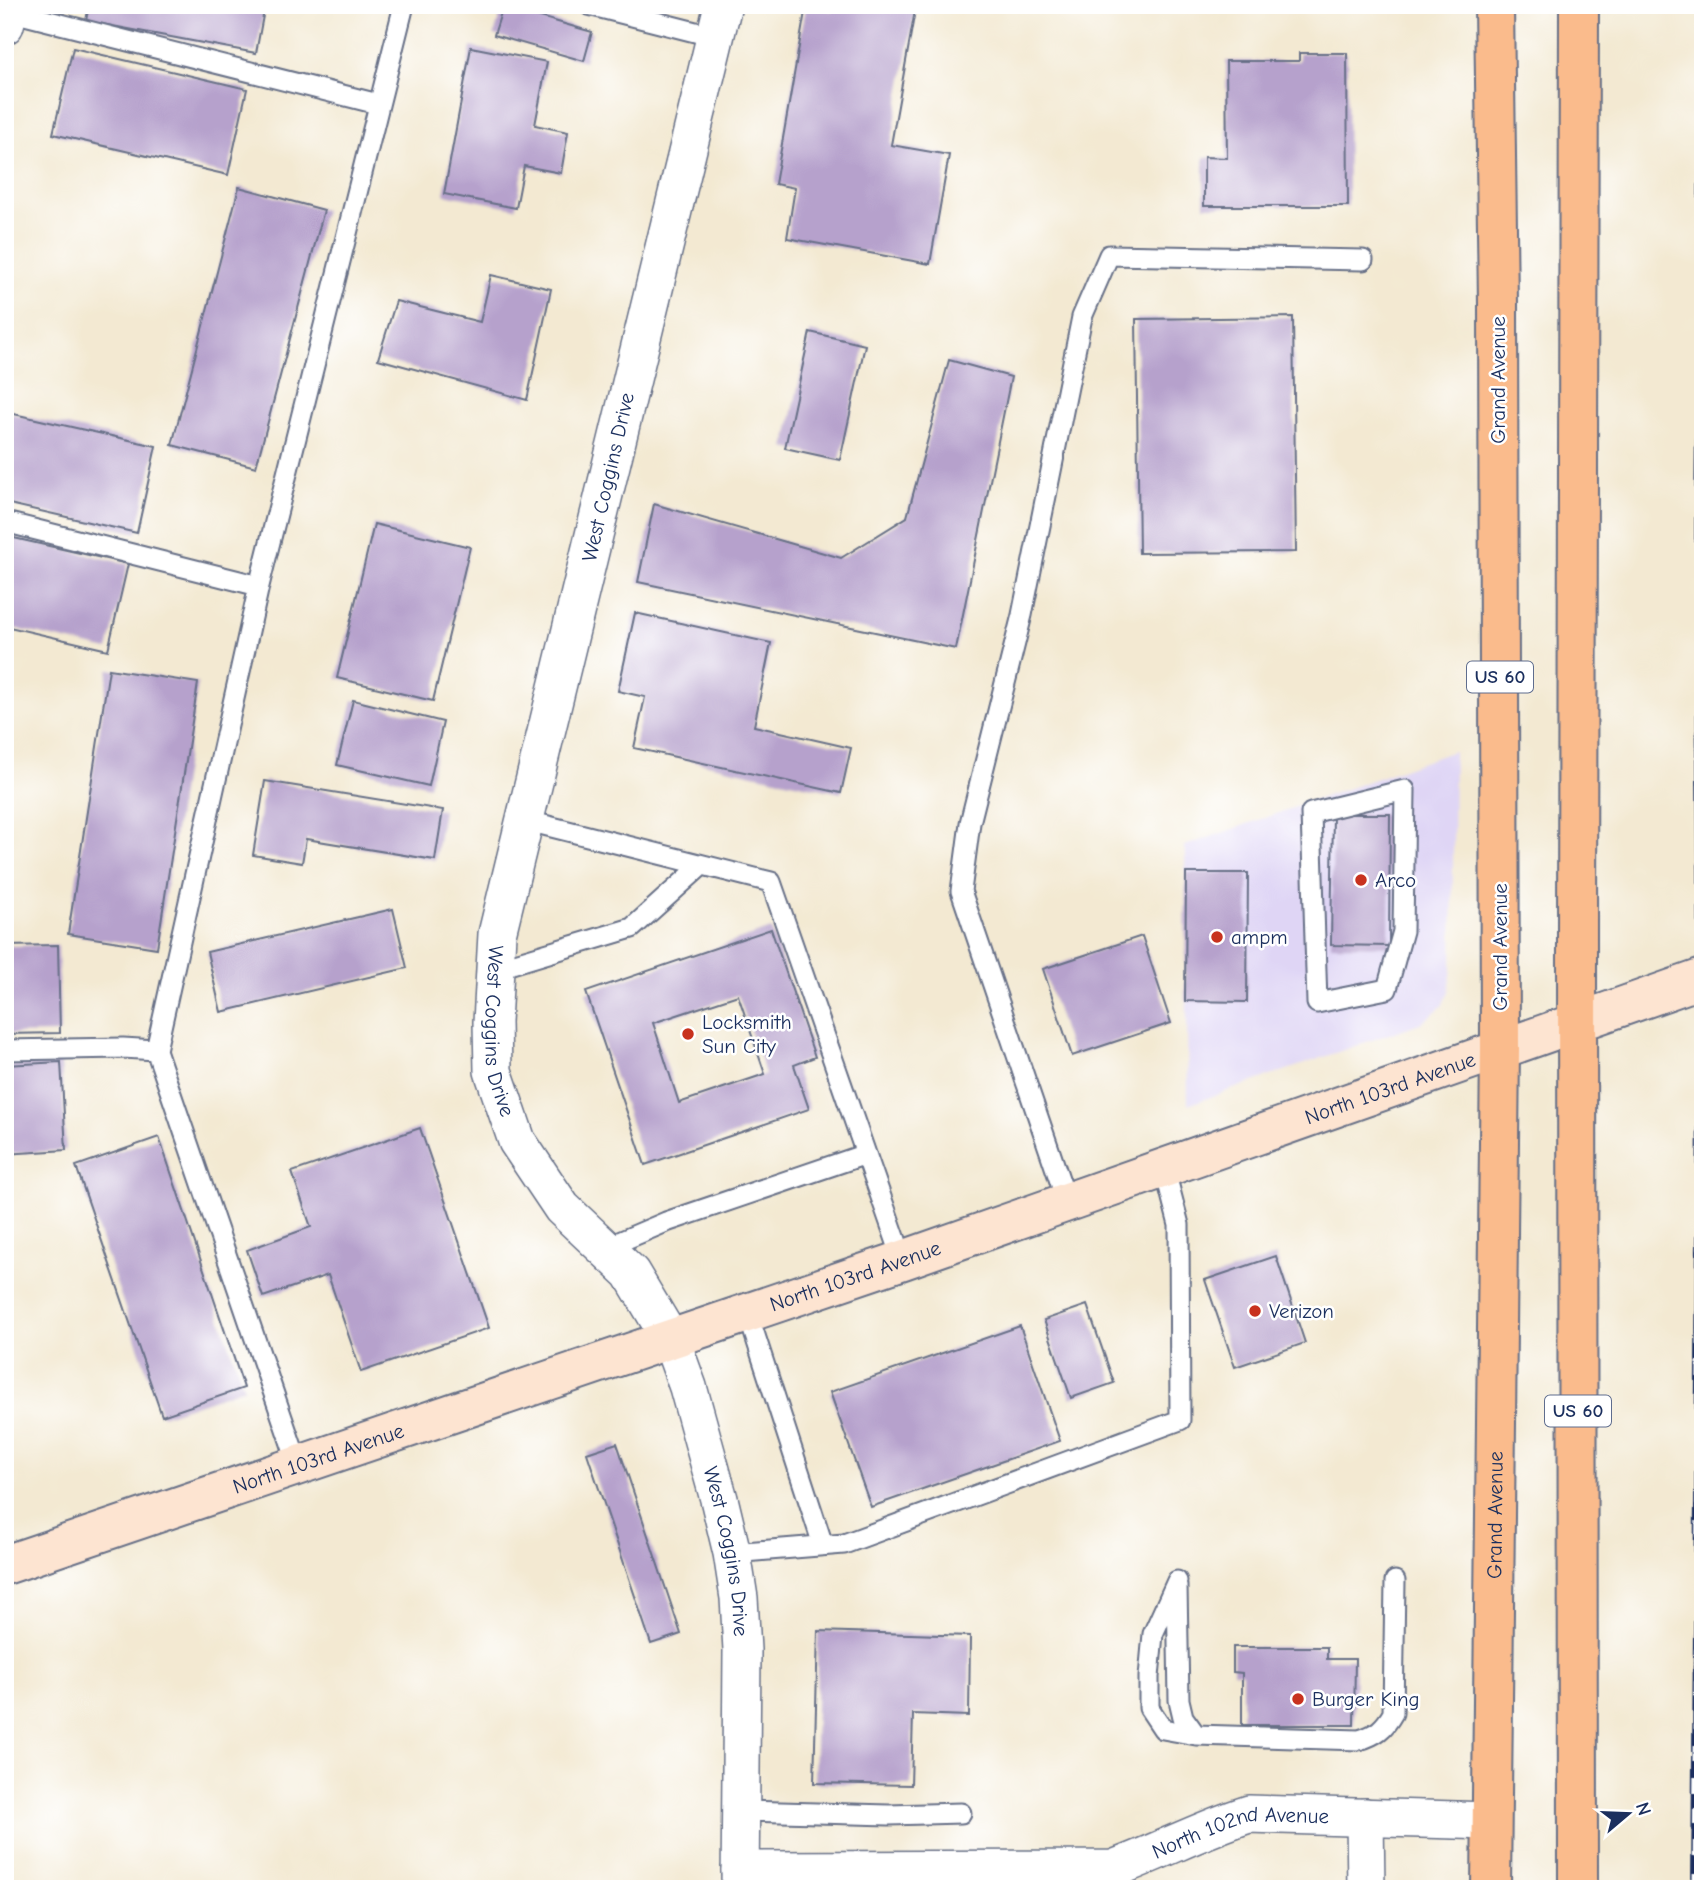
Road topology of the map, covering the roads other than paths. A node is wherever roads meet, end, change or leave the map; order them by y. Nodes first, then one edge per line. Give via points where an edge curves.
1 (404, 5) edge
2 (589, 5) edge
3 (1494, 5) edge
4 (1579, 5) edge
5 (8, 14) edge
6 (719, 21) edge
7 (379, 104) junction
8 (1363, 260) dead end
9 (5, 522) edge
10 (259, 586) junction
11 (1405, 790) joint
12 (524, 820) junction
13 (702, 865) junction
14 (495, 969) junction
15 (1703, 978) edge
16 (1577, 1022) junction
17 (1500, 1049) junction
18 (5, 1050) edge
19 (156, 1050) junction
20 (866, 1154) junction
21 (1164, 1167) junction
22 (1067, 1202) junction
23 (605, 1248) junction
24 (903, 1261) junction
25 (748, 1314) junction
26 (671, 1340) junction
27 (299, 1467) junction
28 (823, 1545) junction
29 (732, 1553) junction
30 (5, 1565) edge
31 (1395, 1581) dead end
32 (1196, 1735) junction
33 (741, 1811) junction
34 (961, 1813) dead end
35 (1365, 1817) junction
36 (1491, 1821) junction
37 (740, 1879) edge
38 (1029, 1880) edge
39 (1366, 1889) edge
40 (1491, 1889) edge
41 (1578, 1889) edge

1 - 7 lane
2 - 6 lane
3 - 17 highway, Grand Avenue / US 60
4 - 16 highway, US 60
5 - 7 lane
6 - 12 street, West Coggins Drive
7 - 10 lane
8 - 22 lane via 1109,255 1082,317 1023,615 970,823 961,891
9 - 10 lane
10 - 19 lane
11 - 11 lane via 1311,813 1317,1003 1387,989 1403,931
12 - 13 lane
12 - 14 street, West Coggins Drive via 497,934
13 - 14 lane via 632,928
13 - 20 lane via 771,882
14 - 23 street, West Coggins Drive via 493,1071 517,1142 562,1208
15 - 16 street, North 103rd Avenue
16 - 17 street, North 103rd Avenue
16 - 41 highway, US 60
17 - 21 street, North 103rd Avenue
17 - 36 highway, Grand Avenue / US 60
18 - 19 lane
19 - 27 lane
20 - 23 lane via 666,1222
20 - 24 lane
21 - 22 street, North 103rd Avenue
21 - 28 lane via 1179,1225 1180,1420 844,1544
22 - 24 street, North 103rd Avenue
23 - 26 street, West Coggins Drive via 631,1273
24 - 25 street, North 103rd Avenue
25 - 26 street, North 103rd Avenue
25 - 28 lane
26 - 27 street, North 103rd Avenue
26 - 29 street, West Coggins Drive
27 - 30 street, North 103rd Avenue
28 - 29 lane
29 - 33 street, West Coggins Drive via 742,1650
31 - 32 lane via 1393,1713 1375,1736 1359,1740
32 - 32 lane via 1179,1700 1177,1581 1153,1634 1149,1708 1163,1729
33 - 34 lane
33 - 37 street, West Coggins Drive
35 - 36 street, North 102nd Avenue
35 - 38 street, North 102nd Avenue via 1249,1814 1112,1869
35 - 39 street
36 - 40 highway, Grand Avenue / US 60
37 - 38 street, North 102nd Avenue

